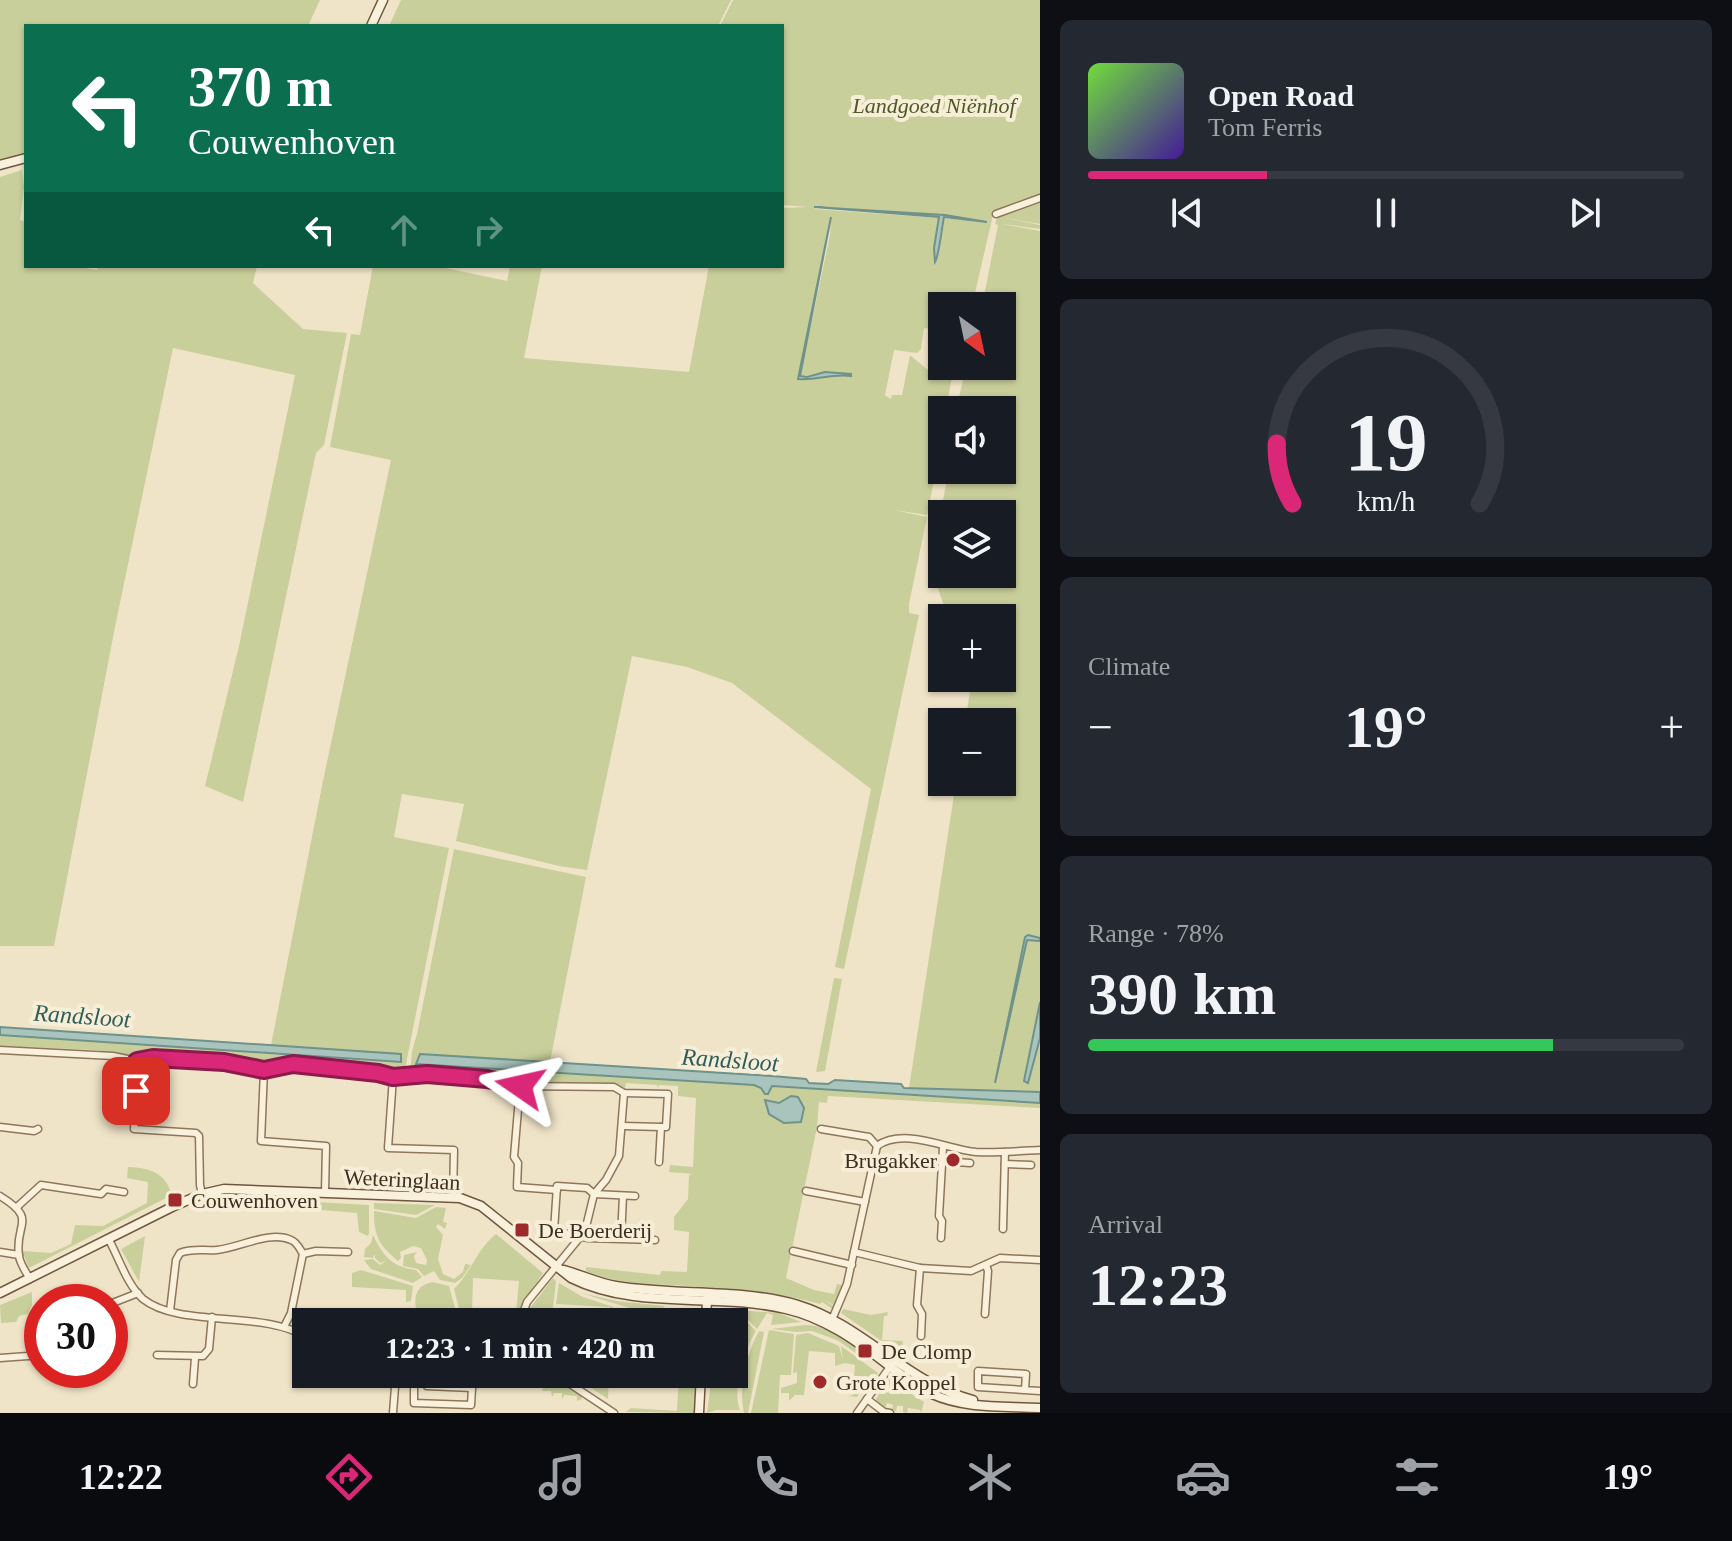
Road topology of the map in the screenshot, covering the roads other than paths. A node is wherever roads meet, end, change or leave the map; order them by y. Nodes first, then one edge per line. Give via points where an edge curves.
1 (383, 0) edge
2 (372, 24) edge
3 (24, 158) edge
4 (0, 165) edge
5 (1040, 198) edge
6 (996, 214) dead end
7 (0, 1050) edge
8 (137, 1061) junction
9 (264, 1070) junction
10 (393, 1077) junction
11 (520, 1086) junction
12 (624, 1093) junction
13 (623, 1126) junction
14 (0, 1127) edge
15 (661, 1127) junction
16 (38, 1129) dead end
17 (821, 1129) dead end
18 (877, 1146) junction
19 (943, 1147) junction
20 (1040, 1150) edge
21 (1005, 1152) junction
22 (942, 1161) junction
23 (659, 1162) dead end
24 (970, 1163) dead end
25 (1005, 1164) junction
26 (1031, 1165) dead end
27 (557, 1190) junction
28 (806, 1191) dead end
29 (124, 1192) dead end
30 (325, 1193) junction
31 (202, 1194) junction
32 (594, 1194) junction
33 (0, 1196) edge
34 (623, 1196) junction
35 (635, 1196) dead end
36 (453, 1198) junction
37 (865, 1202) junction
38 (17, 1207) junction
39 (1003, 1229) dead end
40 (581, 1236) junction
41 (621, 1238) junction
42 (941, 1238) dead end
43 (109, 1240) junction
44 (655, 1240) dead end
45 (793, 1251) dead end
46 (0, 1252) edge
47 (348, 1252) dead end
48 (854, 1252) junction
49 (303, 1254) junction
50 (19, 1255) junction
51 (1040, 1260) edge
52 (852, 1265) junction
53 (986, 1265) junction
54 (561, 1267) junction
55 (920, 1268) junction
56 (30, 1279) junction
57 (0, 1293) edge
58 (138, 1293) junction
59 (128, 1297) edge
60 (707, 1298) junction
61 (525, 1308) edge
62 (707, 1308) edge
63 (170, 1311) junction
64 (985, 1314) dead end
65 (212, 1317) junction
66 (831, 1322) junction
67 (284, 1327) junction
68 (292, 1329) edge
69 (921, 1336) dead end
70 (157, 1355) dead end
71 (24, 1356) edge
72 (0, 1358) edge
73 (195, 1358) junction
74 (979, 1361) dead end
75 (892, 1364) junction
76 (978, 1371) junction
77 (193, 1384) dead end
78 (395, 1388) edge
79 (414, 1388) edge
80 (472, 1388) edge
81 (576, 1388) edge
82 (700, 1388) edge
83 (1025, 1390) junction
84 (1040, 1391) edge
85 (867, 1399) junction
86 (1040, 1408) edge
87 (393, 1413) edge
88 (614, 1413) edge
89 (699, 1413) edge
90 (857, 1413) edge
91 (890, 1413) edge

1 - 2 street
3 - 4 street
5 - 6 street
7 - 8 street
8 - 9 street via 224,1062
8 - 31 street via 134,1129 196,1133
9 - 10 street via 293,1064
9 - 30 street via 261,1141 326,1146
10 - 11 street via 427,1074
10 - 36 street via 388,1148 454,1150
11 - 12 street via 614,1087
11 - 27 street via 517,1187
12 - 13 street
12 - 15 street via 668,1094 666,1127
13 - 15 street
13 - 32 street via 619,1156
14 - 16 street
15 - 23 street
17 - 18 street via 869,1137
18 - 19 street via 899,1139
18 - 37 street
19 - 21 street
19 - 22 street
20 - 21 street
21 - 25 street
22 - 24 street
22 - 42 street
25 - 26 street
25 - 39 street
27 - 32 street via 587,1188
27 - 40 street via 554,1231
28 - 37 street
29 - 38 street via 41,1185
30 - 31 street, Weteringlaan via 244,1188
30 - 36 street, Weteringlaan
31 - 43 street, Weteringlaan
32 - 34 street
32 - 40 street
33 - 38 street
34 - 35 street
34 - 41 street
36 - 54 street, Weteringlaan via 481,1206
37 - 48 street
38 - 50 street via 24,1220
40 - 41 street
40 - 54 street
41 - 44 street
43 - 56 street, Weteringlaan
43 - 58 street
45 - 52 street
46 - 50 street
47 - 49 street
48 - 52 street
48 - 55 street
49 - 63 street via 292,1240 277,1238 229,1249 189,1249 176,1260
49 - 67 street
50 - 56 street
51 - 53 street via 1000,1258
52 - 66 street
53 - 55 street via 971,1271
53 - 64 street
54 - 60 street, Weteringlaan via 615,1286
54 - 61 street
55 - 69 street
56 - 57 street, Weteringlaan
58 - 59 street
58 - 63 street
60 - 62 street
60 - 66 street, Weteringlaan via 787,1302
63 - 65 street
65 - 67 street
65 - 73 street via 209,1349
66 - 75 street, Weteringlaan
67 - 68 street
70 - 73 street
71 - 72 street
73 - 77 street
74 - 76 street
75 - 85 street
75 - 86 street, Weteringlaan via 937,1388 998,1406
76 - 83 street via 978,1387
76 - 83 street via 1026,1374
78 - 87 street
79 - 80 street via 414,1403 471,1405
81 - 88 street
82 - 89 street
83 - 84 street
85 - 90 street
85 - 91 street

